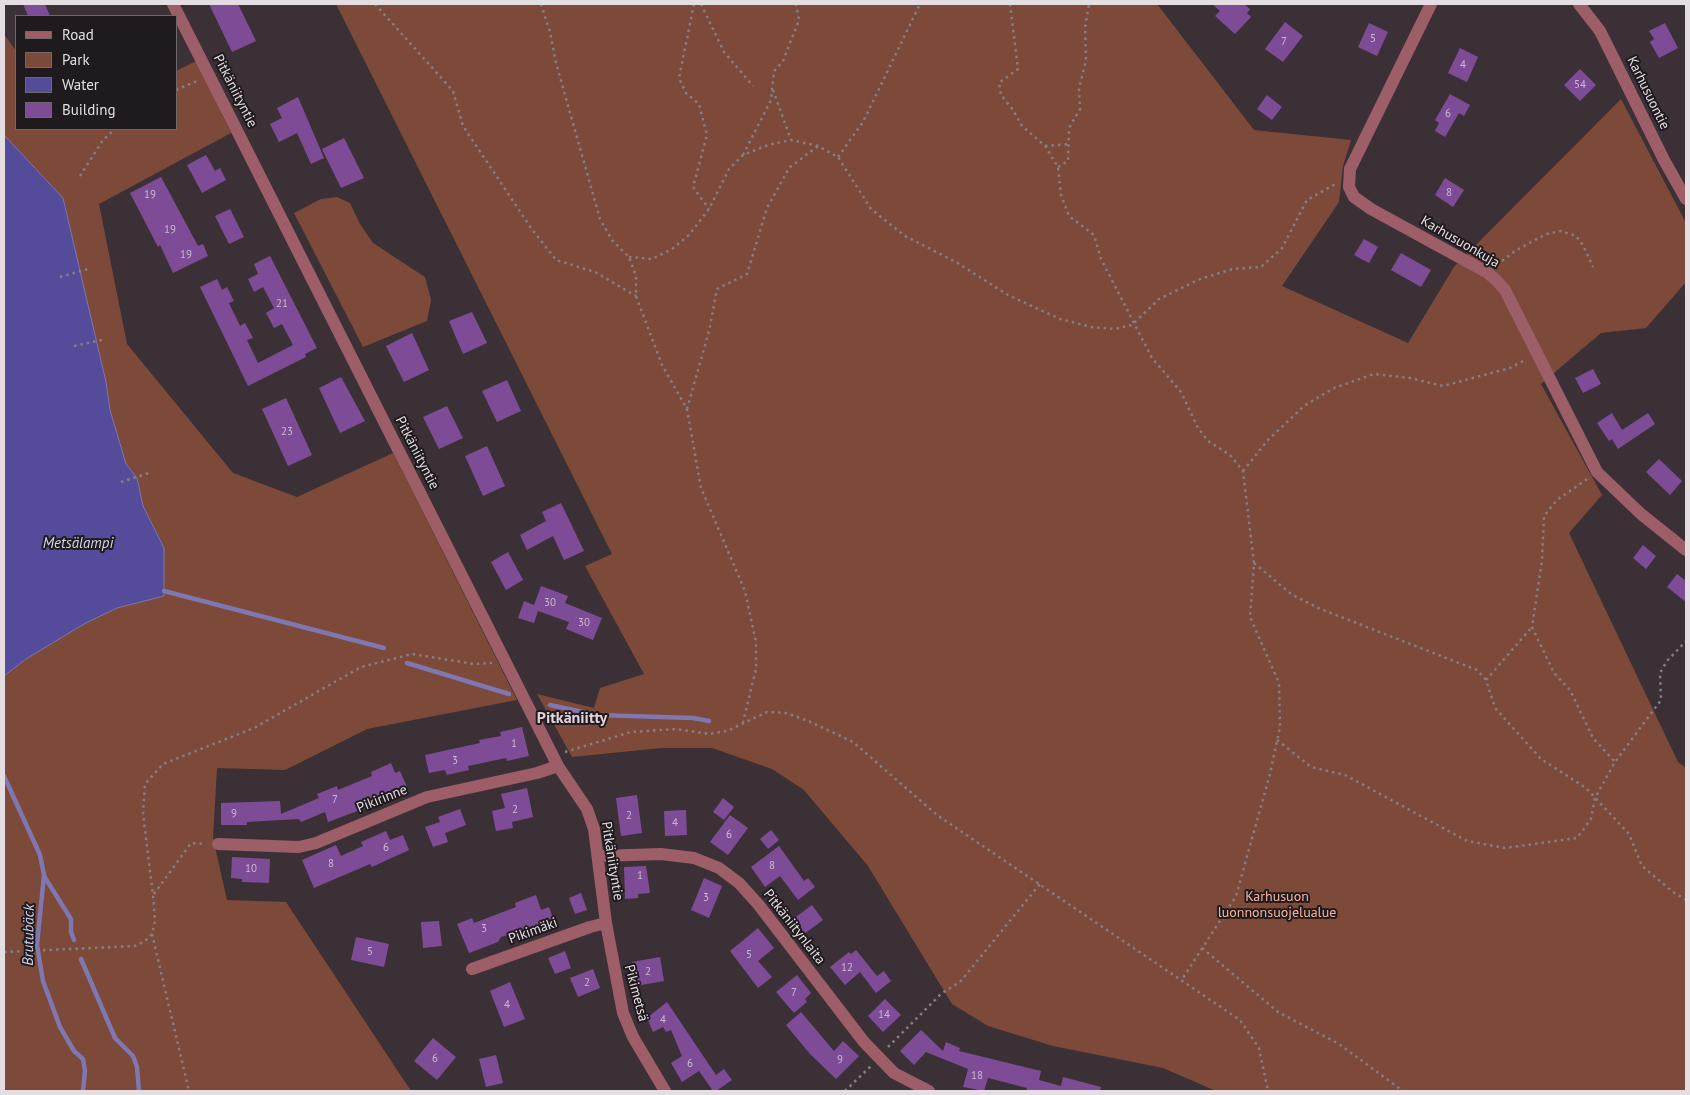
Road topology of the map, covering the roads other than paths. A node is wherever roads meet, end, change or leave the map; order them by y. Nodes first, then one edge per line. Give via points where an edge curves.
1 (173, 4) edge
2 (1431, 4) edge
3 (1579, 4) edge
4 (1686, 199) edge
5 (1686, 550) edge
6 (558, 766) junction
7 (218, 844) road end
8 (599, 856) junction
9 (606, 923) junction
10 (472, 969) dead end
11 (665, 1091) edge
12 (929, 1091) edge

1 - 6 street, Pitkäniityntie
2 - 5 street, Karhusuonkuja via 1350,169 1349,187 1354,197 1370,209 1488,273 1504,290 1597,472 1641,514
3 - 4 street, Karhusuontie via 1600,31
6 - 7 street, Pikirinne via 427,797 316,843 299,846
6 - 8 street, Pitkäniityntie via 587,809
8 - 9 street, Pitkäniityntie
8 - 12 street, Pitkäniitynlaita via 661,854 694,858 719,868 739,883 758,904 864,1042 894,1073
9 - 10 street, Pikimäki
9 - 11 street, Pikimetsä via 623,1013 633,1037

